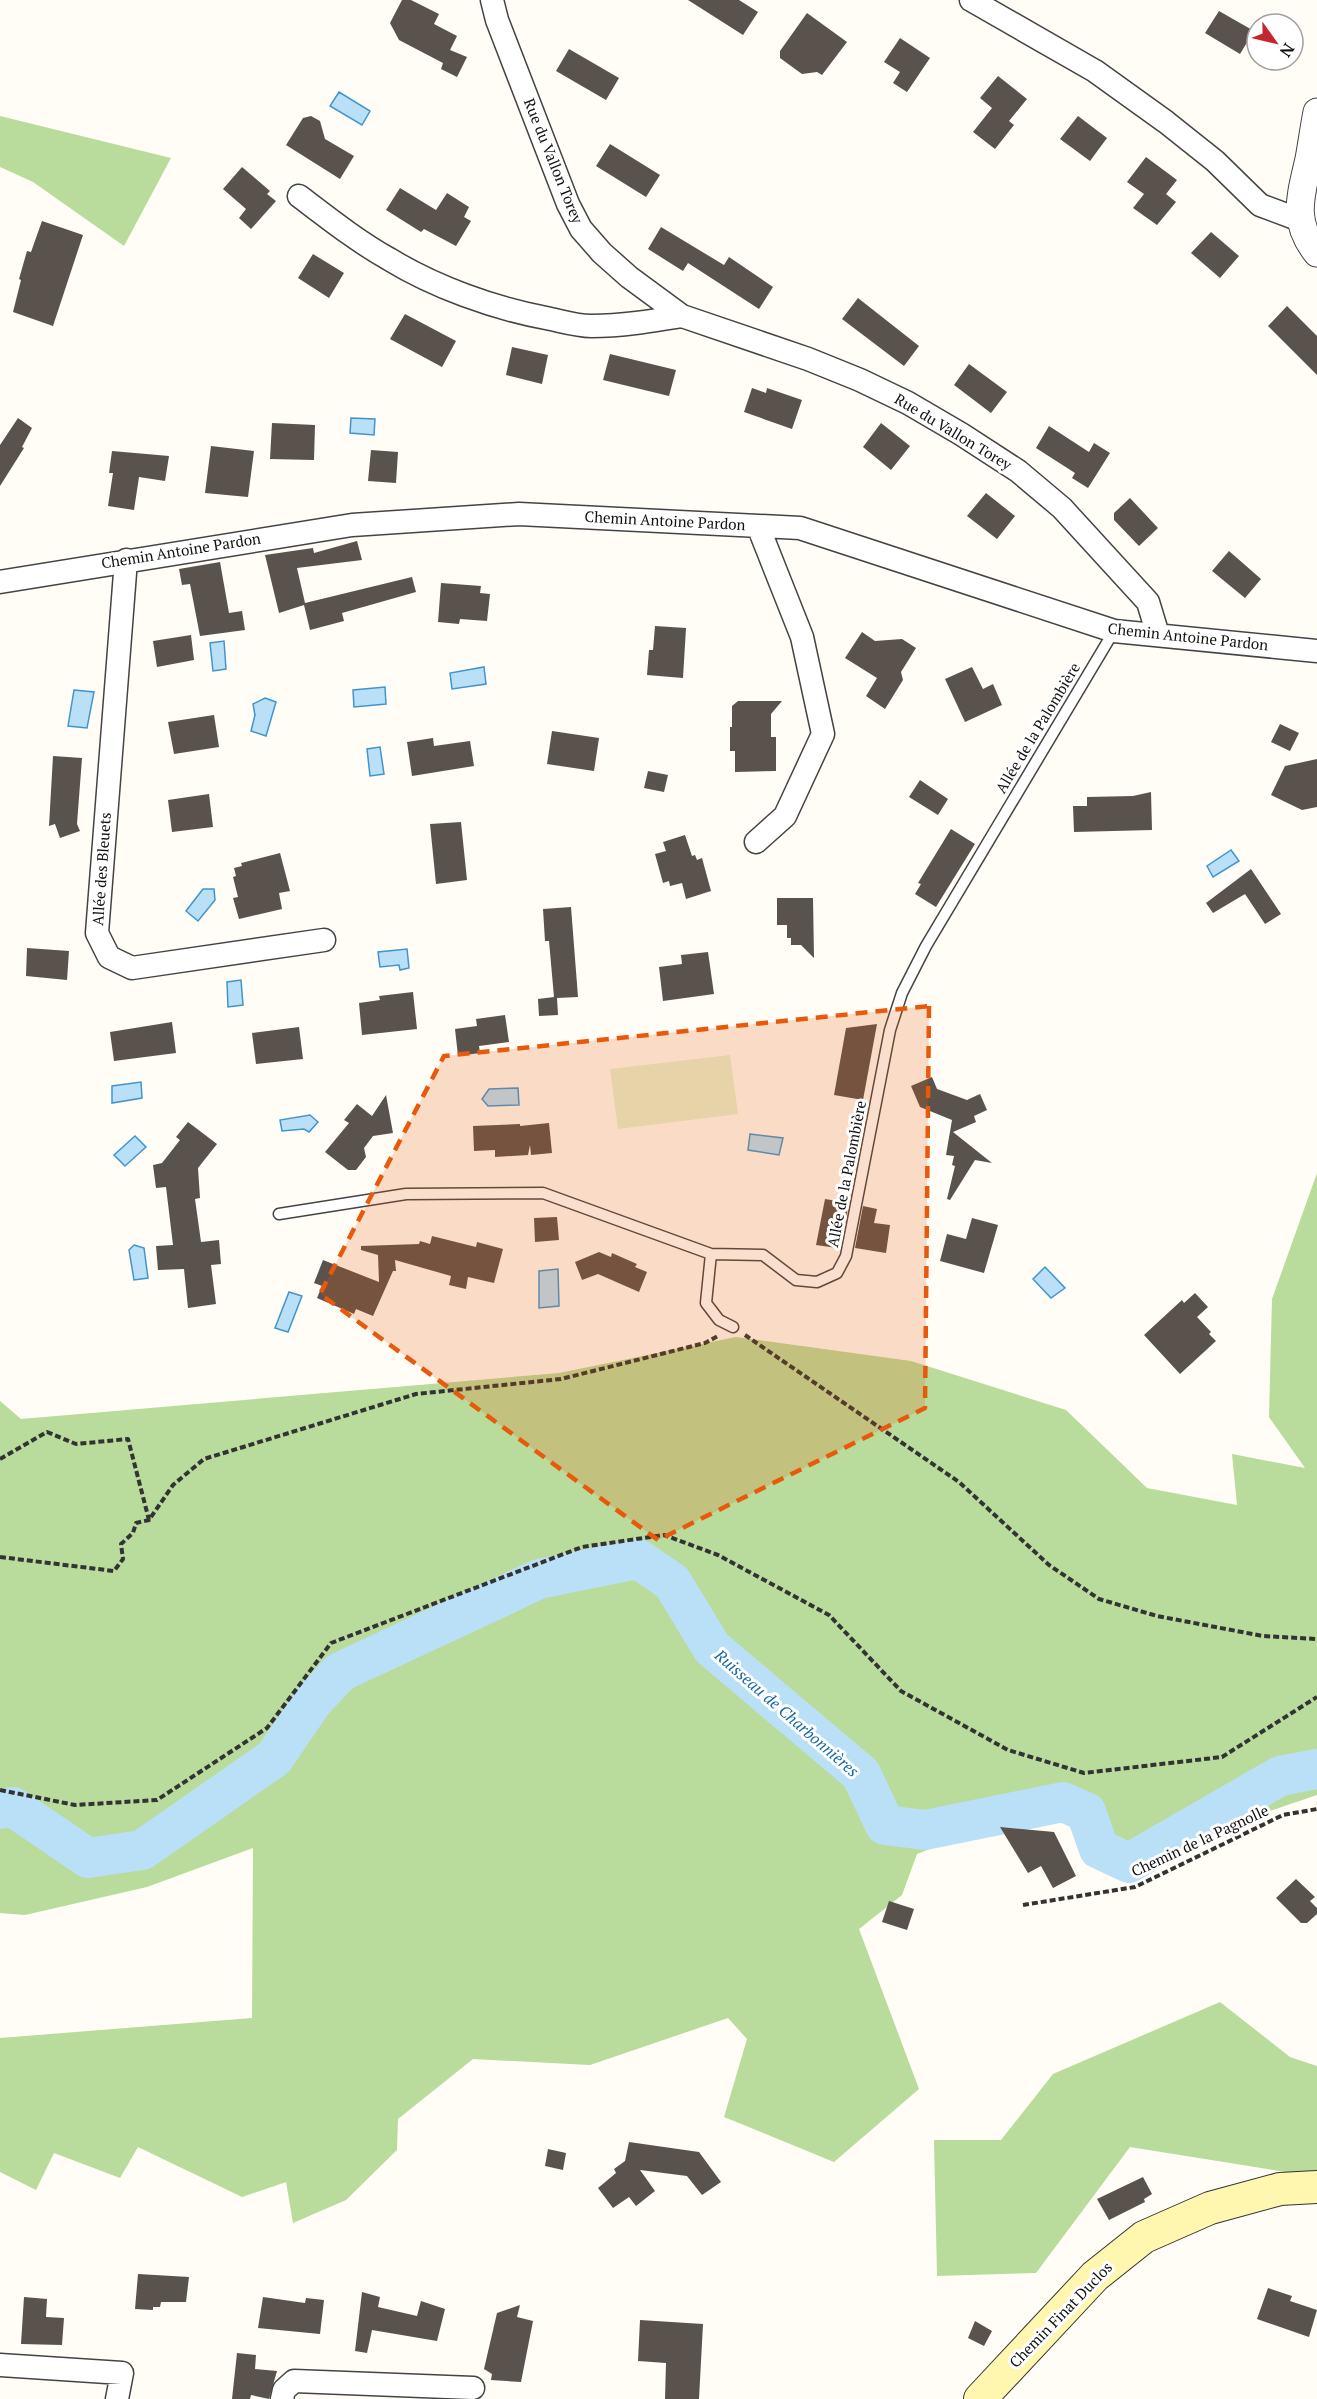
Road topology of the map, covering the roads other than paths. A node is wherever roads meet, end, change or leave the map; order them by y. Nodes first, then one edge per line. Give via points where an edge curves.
1 (492, 0) edge
2 (971, 0) edge
3 (1317, 112) edge
4 (299, 196) dead end
5 (1300, 220) junction
6 (1317, 253) edge
7 (682, 316) junction
8 (758, 526) junction
9 (126, 560) junction
10 (0, 582) edge
11 (1114, 631) junction
12 (1158, 635) junction
13 (1317, 651) edge
14 (756, 842) dead end
15 (324, 940) dead end
16 (279, 1214) dead end
17 (711, 1254) junction
18 (733, 1327) road end
19 (1317, 2187) edge
20 (0, 2365) edge
21 (473, 2388) dead end
22 (117, 2399) edge
23 (282, 2399) edge
24 (980, 2399) edge

1 - 7 street, Rue du Vallon Torey via 568,204 581,229 629,278
2 - 5 street via 1095,71 1207,154 1260,205
3 - 5 street via 1300,194
4 - 7 street, Rue du Vallon Torey via 390,260 484,301 589,326 637,324
5 - 6 street
7 - 12 street, Rue du Vallon Torey via 808,358 860,380 917,408 1018,471 1062,508 1148,602
8 - 9 street, Chemin Antoine Pardon via 519,514 352,525
8 - 11 street, Chemin Antoine Pardon via 800,528
8 - 14 street via 802,637 823,734 785,816
9 - 10 street, Chemin Antoine Pardon
9 - 15 street, Allée des Bleuets via 97,933 109,957 132,968
11 - 12 street, Chemin Antoine Pardon
11 - 17 lane, Allée de la Palombière via 926,946 902,993 890,1030 846,1256 837,1273 817,1282 796,1280 763,1256
12 - 13 street, Chemin Antoine Pardon
16 - 17 lane, Allée de la Palombière via 406,1194 543,1193
17 - 18 lane via 706,1303 719,1320
19 - 24 main road, Chemin Finat Duclos via 1280,2189 1210,2208 1144,2237 1095,2276
20 - 22 street via 122,2373
21 - 23 street via 294,2381

